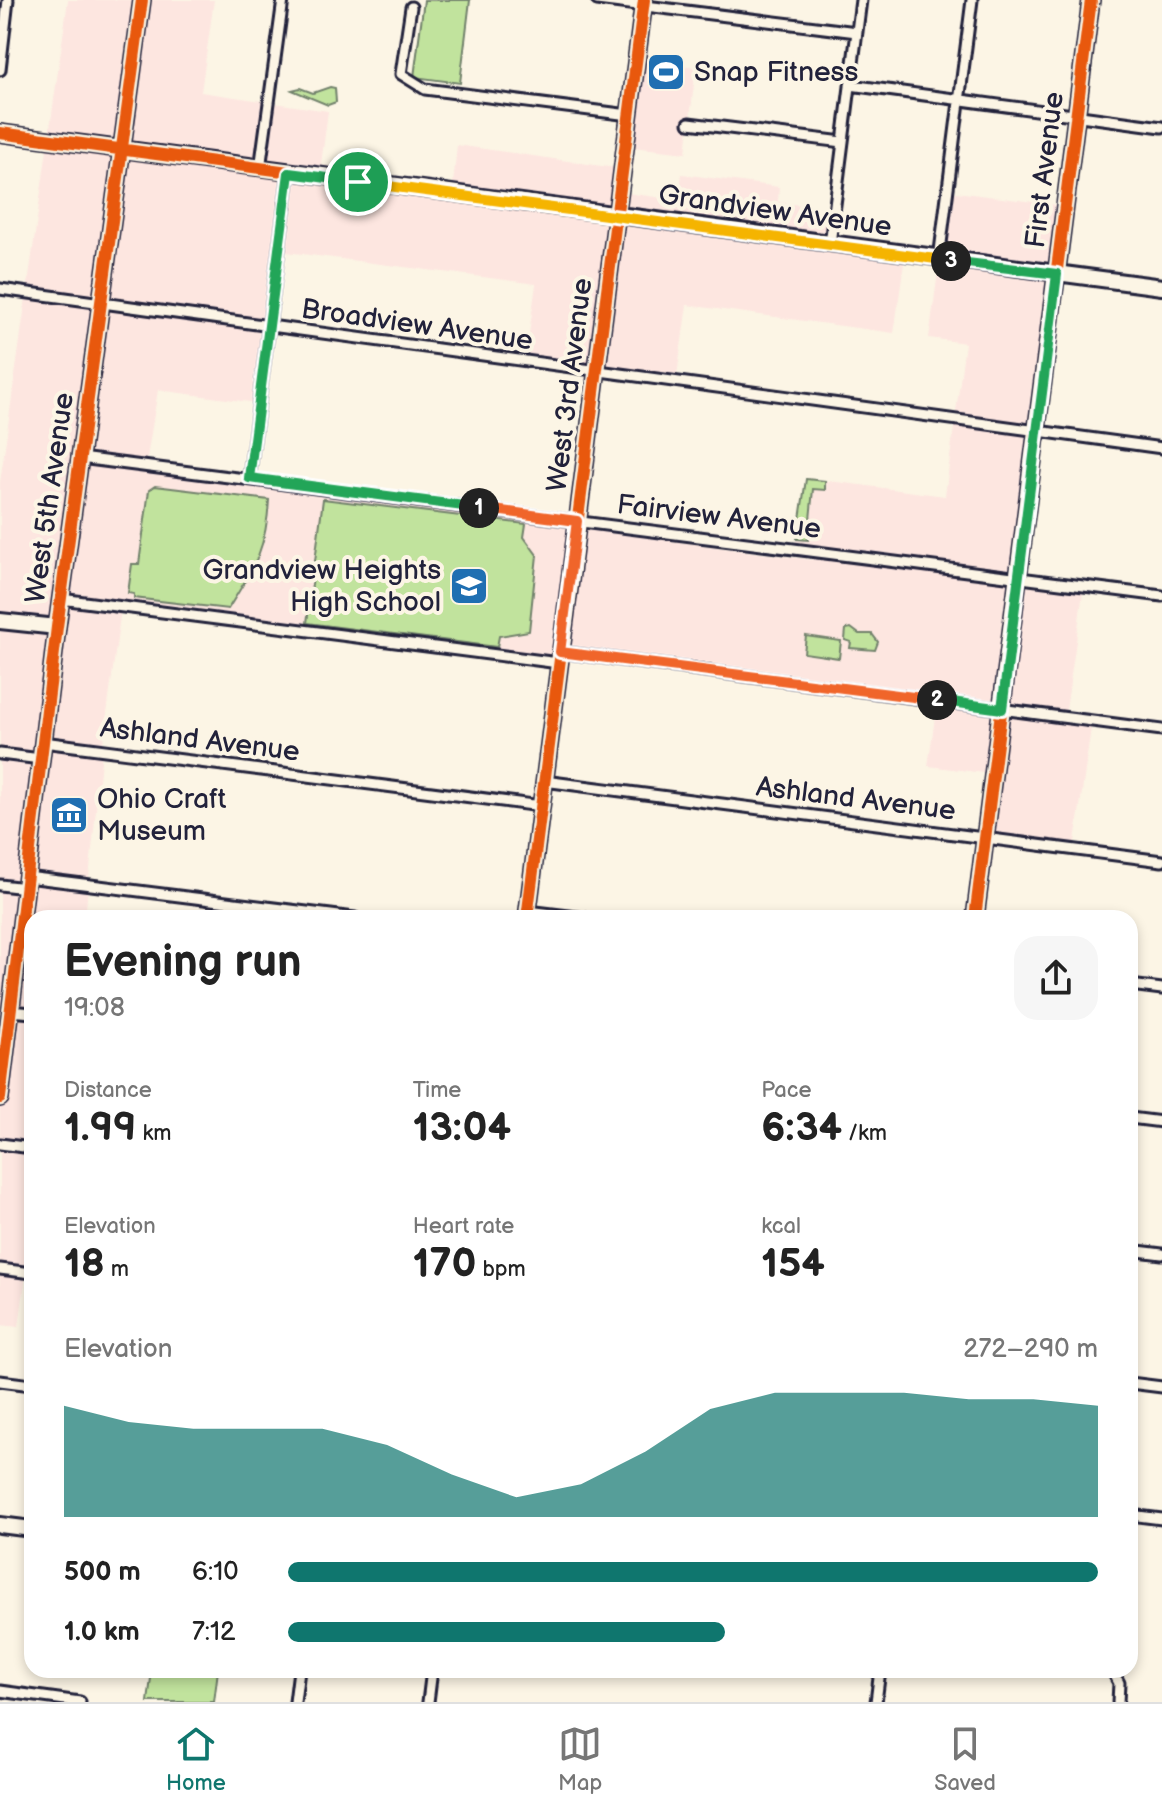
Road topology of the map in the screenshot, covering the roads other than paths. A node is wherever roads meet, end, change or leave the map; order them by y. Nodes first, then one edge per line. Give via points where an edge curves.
1 (8, 0) edge
2 (142, 0) edge
3 (283, 0) edge
4 (597, 0) edge
5 (861, 0) edge
6 (972, 0) edge
7 (1091, 0) edge
8 (643, 3) edge
9 (411, 7) dead end
10 (857, 32) junction
11 (0, 70) edge
12 (850, 85) junction
13 (959, 99) junction
14 (629, 115) junction
15 (1077, 115) junction
16 (689, 123) dead end
17 (1162, 127) edge
18 (0, 133) edge
19 (843, 142) junction
20 (122, 150) junction
21 (260, 169) junction
22 (289, 173) junction
23 (616, 216) junction
24 (830, 244) junction
25 (939, 259) junction
26 (1057, 274) junction
27 (1162, 287) edge
28 (0, 289) edge
29 (101, 304) junction
30 (269, 327) junction
31 (596, 371) junction
32 (1037, 431) junction
33 (1162, 448) edge
34 (80, 458) junction
35 (249, 478) junction
36 (577, 521) junction
37 (1018, 578) junction
38 (1162, 596) edge
39 (61, 599) junction
40 (0, 621) edge
41 (57, 627) junction
42 (560, 658) junction
43 (1002, 709) junction
44 (1162, 730) edge
45 (43, 742) junction
46 (0, 754) edge
47 (41, 759) junction
48 (544, 781) junction
49 (541, 806) junction
50 (985, 838) junction
51 (1162, 861) edge
52 (26, 883) junction
53 (0, 885) edge
54 (280, 910) edge
55 (528, 910) edge
56 (976, 910) edge
57 (1138, 986) edge
58 (1162, 989) edge
59 (7, 1014) edge
60 (0, 1098) edge
61 (1138, 1119) edge
62 (1162, 1122) edge
63 (0, 1144) edge
64 (24, 1147) edge
65 (1138, 1251) edge
66 (1162, 1254) edge
67 (0, 1269) edge
68 (24, 1272) edge
69 (0, 1381) edge
70 (24, 1384) edge
71 (1138, 1384) edge
72 (1162, 1387) edge
73 (1138, 1516) edge
74 (1162, 1519) edge
75 (0, 1525) edge
76 (24, 1528) edge
77 (298, 1678) edge
78 (431, 1678) edge
79 (879, 1678) edge
80 (1116, 1678) edge
81 (0, 1691) edge
82 (80, 1702) edge
83 (295, 1702) edge
84 (428, 1702) edge
85 (876, 1702) edge
86 (1118, 1702) edge

1 - 11 street
2 - 20 main road, West 5th Avenue
3 - 21 street
4 - 8 street
5 - 10 street
6 - 13 street
7 - 15 main road, First Avenue
8 - 10 street
8 - 14 main road, West 3rd Avenue
9 - 14 street via 401,74 425,89
10 - 12 street
12 - 13 street
12 - 19 street
13 - 15 street
13 - 25 street
14 - 23 main road, West 3rd Avenue
15 - 17 street
15 - 26 main road, First Avenue
16 - 19 street
18 - 20 main road, Grandview Avenue
19 - 24 street
20 - 21 main road, Grandview Avenue
20 - 29 main road, West 5th Avenue
21 - 22 main road, Grandview Avenue
22 - 23 main road, Grandview Avenue
22 - 30 street
23 - 24 main road, Grandview Avenue
23 - 31 main road, West 3rd Avenue
24 - 25 main road, Grandview Avenue
25 - 26 main road, Grandview Avenue
26 - 27 main road, Grandview Avenue
26 - 32 main road, First Avenue
28 - 29 street, Broadview Avenue
29 - 30 street, Broadview Avenue
29 - 34 main road, West 5th Avenue
30 - 31 street, Broadview Avenue
30 - 35 street
31 - 32 street, Broadview Avenue
31 - 36 main road, West 3rd Avenue
32 - 33 street, Broadview Avenue
32 - 37 main road, First Avenue
34 - 35 street, Fairview Avenue
34 - 39 main road, West 5th Avenue
35 - 36 street, Fairview Avenue
36 - 37 street, Fairview Avenue
36 - 42 main road, West 3rd Avenue
37 - 38 street, Fairview Avenue
37 - 43 main road, First Avenue
39 - 41 main road, West 5th Avenue
39 - 42 street
40 - 41 main road
41 - 45 main road, West 5th Avenue
42 - 43 street
42 - 48 main road, West 3rd Avenue
43 - 44 street
43 - 50 main road, First Avenue
45 - 47 main road, West 5th Avenue
45 - 49 street, Ashland Avenue
46 - 47 street
47 - 52 main road, West 5th Avenue
48 - 49 main road, West 3rd Avenue
48 - 50 street, Ashland Avenue
49 - 55 main road, West 3rd Avenue
50 - 51 street, Ashland Avenue
50 - 56 main road, First Avenue
52 - 53 street
52 - 54 street
52 - 59 main road, West 5th Avenue
57 - 58 street
59 - 60 main road, West 5th Avenue
61 - 62 street
63 - 64 street
65 - 66 street
67 - 68 street
69 - 70 street
71 - 72 street
73 - 74 street
75 - 76 main road
77 - 83 street
78 - 84 street
79 - 85 street
80 - 86 street
81 - 82 street

